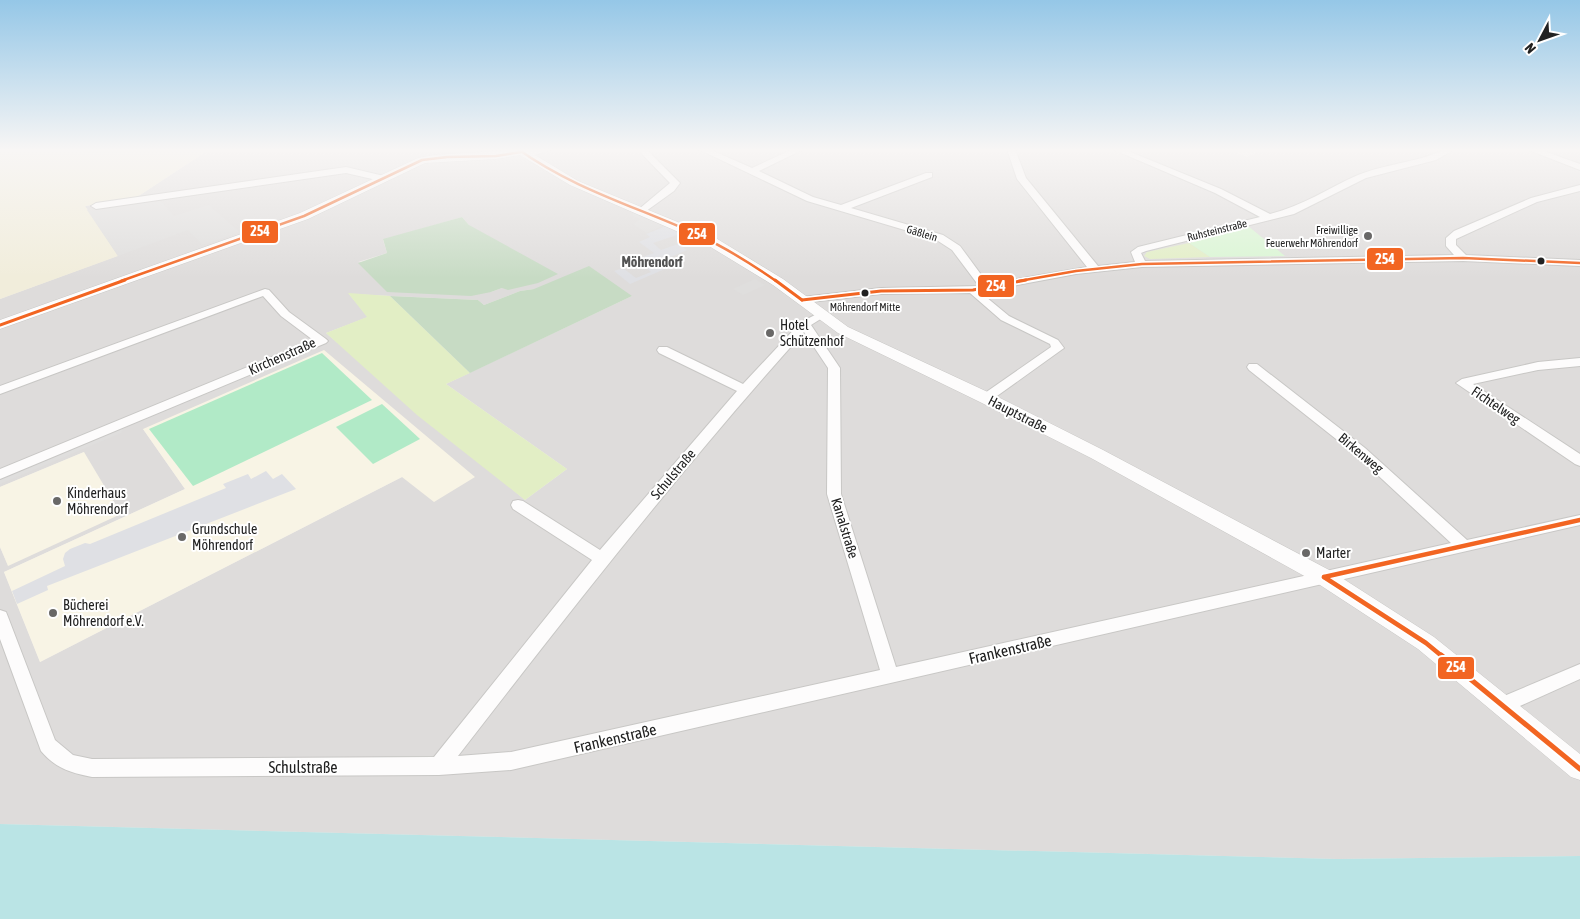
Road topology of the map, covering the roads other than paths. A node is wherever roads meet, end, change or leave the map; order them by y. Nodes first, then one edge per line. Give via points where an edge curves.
1 (194, 192) edge
2 (353, 192) edge
3 (596, 192) edge
4 (667, 192) edge
5 (795, 192) edge
6 (884, 192) edge
7 (1032, 192) edge
8 (1220, 192) edge
9 (1335, 192) edge
10 (1565, 192) edge
11 (96, 206) dead end
12 (839, 209) junction
13 (642, 211) junction
14 (1268, 217) junction
15 (1463, 258) junction
16 (1580, 263) edge
17 (1142, 264) junction
18 (1094, 268) junction
19 (979, 288) junction
20 (802, 300) junction
21 (821, 316) junction
22 (805, 324) junction
23 (0, 325) edge
24 (663, 350) dead end
25 (1580, 362) edge
26 (1253, 367) dead end
27 (0, 390) edge
28 (745, 390) junction
29 (986, 398) junction
30 (1580, 461) edge
31 (0, 474) edge
32 (518, 505) dead end
33 (1580, 520) edge
34 (1464, 546) junction
35 (602, 559) junction
36 (1324, 577) junction
37 (0, 617) edge
38 (1580, 671) edge
39 (890, 676) junction
40 (1503, 705) junction
41 (439, 766) junction
42 (1580, 769) edge

1 - 11 street
2 - 23 street via 304,216
3 - 13 street, Hauptstraße
4 - 13 street
5 - 12 street, Gäßlein
6 - 12 street
7 - 18 street
8 - 14 street
9 - 14 street, Ruhsteinstraße via 1310,205
10 - 15 street via 1534,200 1458,233 1451,238 1451,246
12 - 19 street, Gäßlein via 948,241 956,248
13 - 20 street, Hauptstraße via 709,240 762,271
14 - 17 street, Ruhsteinstraße via 1142,249 1136,252
15 - 16 street
15 - 17 street
17 - 18 street
18 - 19 street
19 - 20 street via 881,290
19 - 29 street, Gäßlein via 997,313 1054,342 1058,348
20 - 21 street, Hauptstraße
21 - 22 street, Schulstraße
21 - 29 street, Hauptstraße via 843,330
22 - 28 street, Schulstraße
22 - 39 street, Kanalstraße via 834,368 834,494
24 - 28 street
25 - 30 street, Fichtelweg via 1538,366 1462,383
26 - 34 street, Birkenweg via 1360,451
27 - 31 street, Kirchenstraße via 265,292 285,314 322,341
28 - 35 street, Schulstraße
29 - 36 street, Hauptstraße via 1201,509
32 - 35 street
33 - 34 street, Frankenstraße
34 - 36 street, Frankenstraße
35 - 41 street, Schulstraße
36 - 39 street, Frankenstraße
36 - 40 street, Hauptstraße via 1426,643
37 - 41 street, Schulstraße via 48,745 57,757 69,763 92,768
38 - 40 street
39 - 41 street, Frankenstraße via 511,761
40 - 42 street, Hauptstraße

